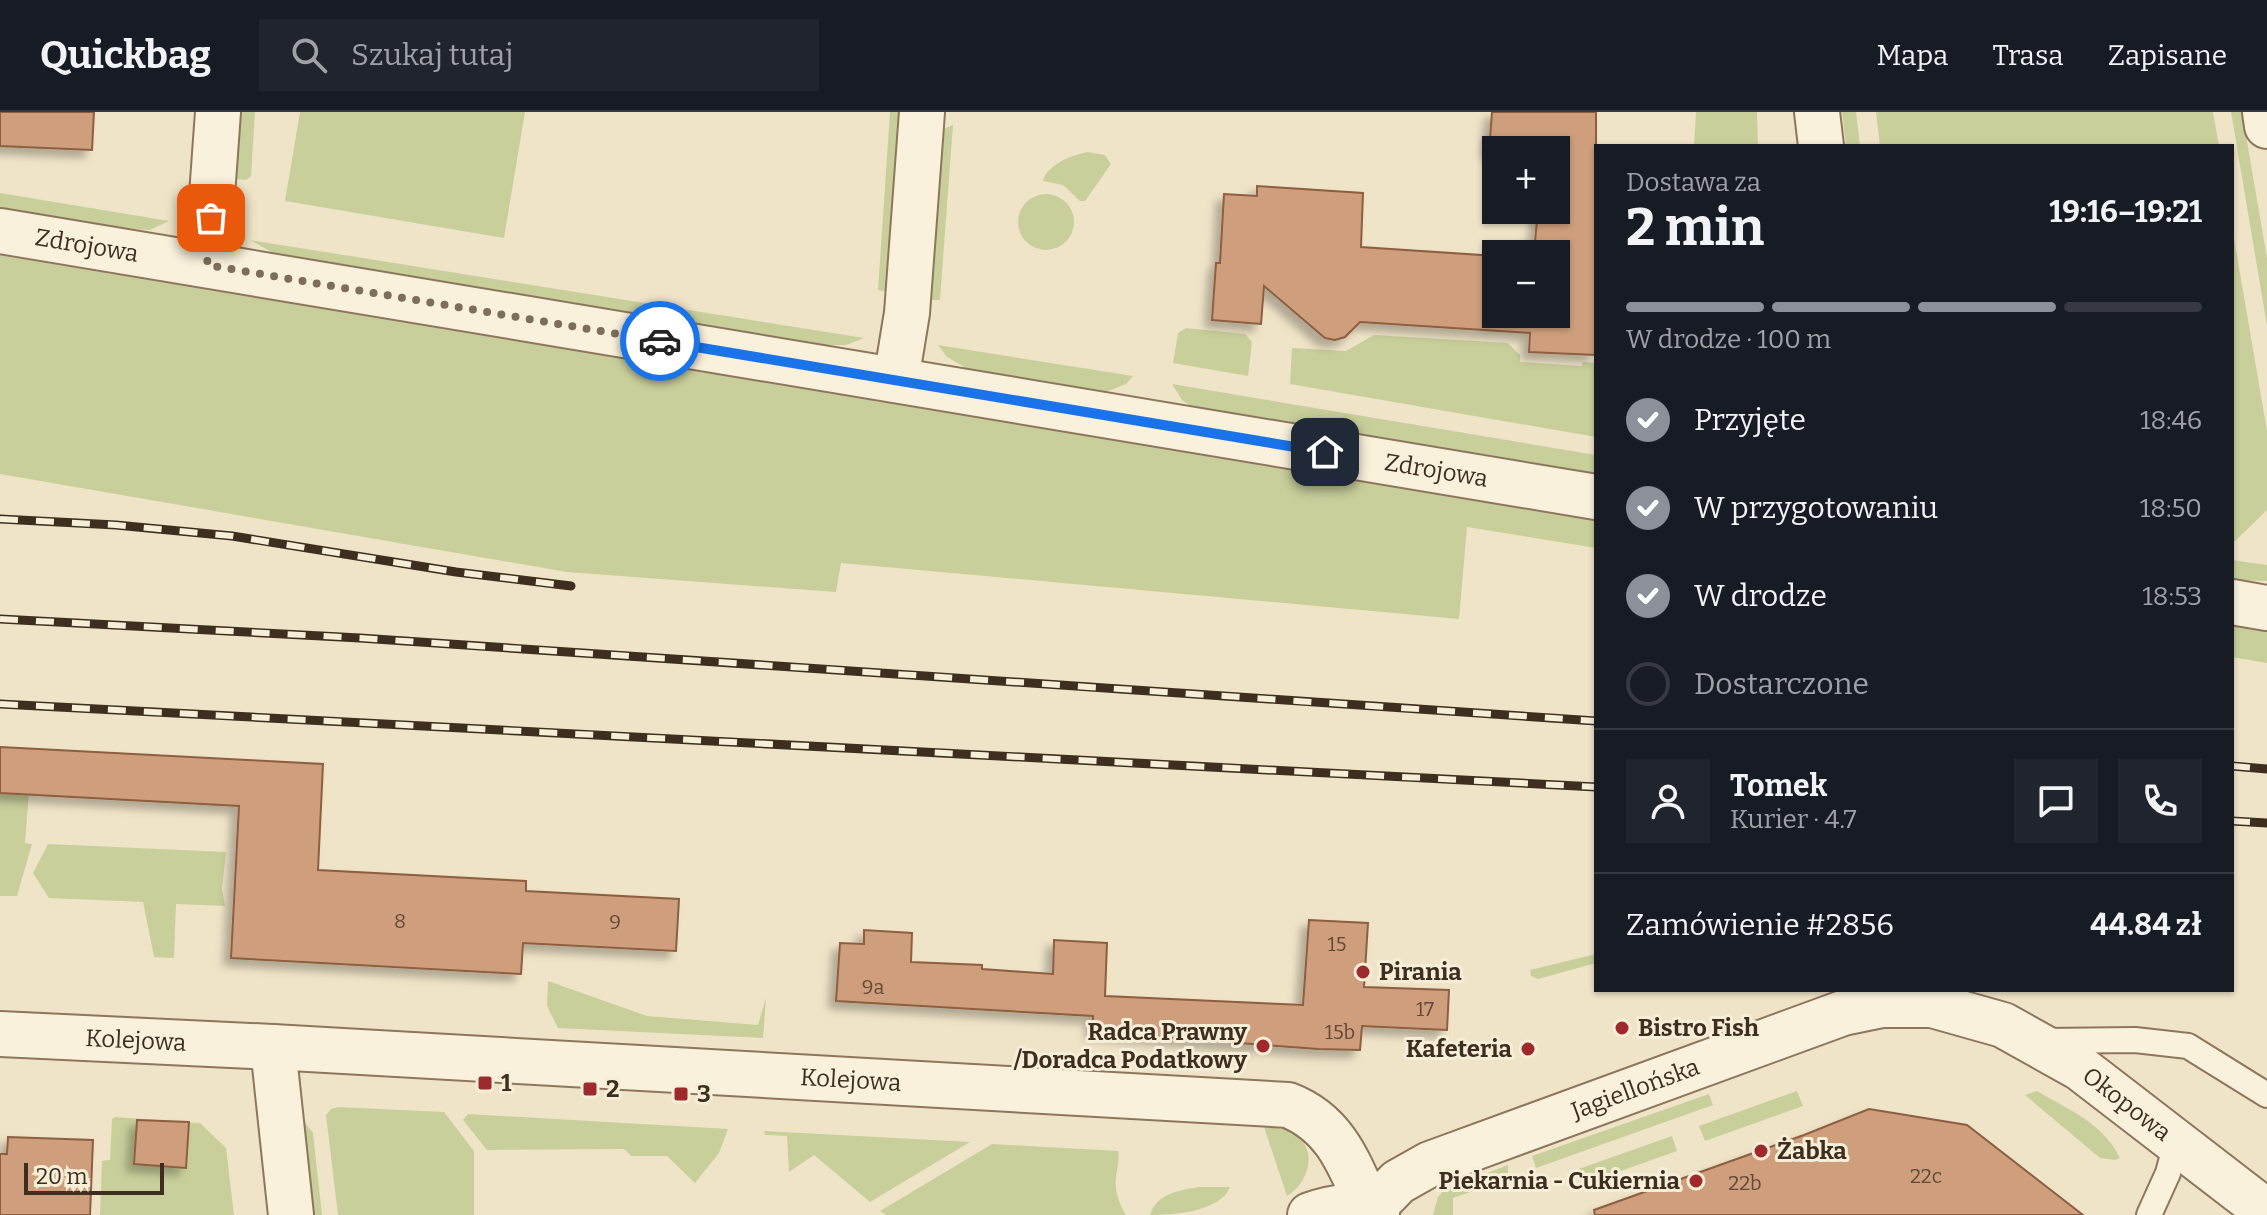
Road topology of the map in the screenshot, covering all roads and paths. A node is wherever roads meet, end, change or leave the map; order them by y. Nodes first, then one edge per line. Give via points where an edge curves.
1 (218, 112) edge
2 (922, 112) edge
3 (1817, 112) edge
4 (2265, 112) edge
5 (2267, 126) edge
6 (1821, 144) edge
7 (0, 231) edge
8 (207, 265) junction
9 (896, 380) junction
10 (1594, 497) edge
11 (2234, 602) edge
12 (2267, 608) edge
13 (1976, 1016) joint
14 (0, 1034) edge
15 (2033, 1042) junction
16 (273, 1047) junction
17 (2267, 1095) edge
18 (2176, 1143) junction
19 (2267, 1212) edge
20 (1373, 1213) edge
21 (291, 1215) edge
22 (1310, 1215) edge
23 (2149, 1215) edge

1 - 8 street
2 - 9 street via 907,313
3 - 6 street
4 - 5 street
7 - 8 street, Zdrojowa
8 - 9 street, Zdrojowa
9 - 10 street, Zdrojowa
11 - 12 street
13 - 15 street, Okopowa
13 - 20 street, Jagiellońska via 1932,1005 1882,1005 1843,1013 1430,1164 1398,1182
14 - 16 street, Kolejowa
15 - 17 lane via 2121,1040 2188,1046
15 - 18 street, Okopowa via 2080,1068
16 - 20 street, Kolejowa via 1288,1105 1308,1113 1340,1147
16 - 21 street
18 - 19 street, Okopowa
18 - 23 lane
20 - 22 street via 1341,1207

